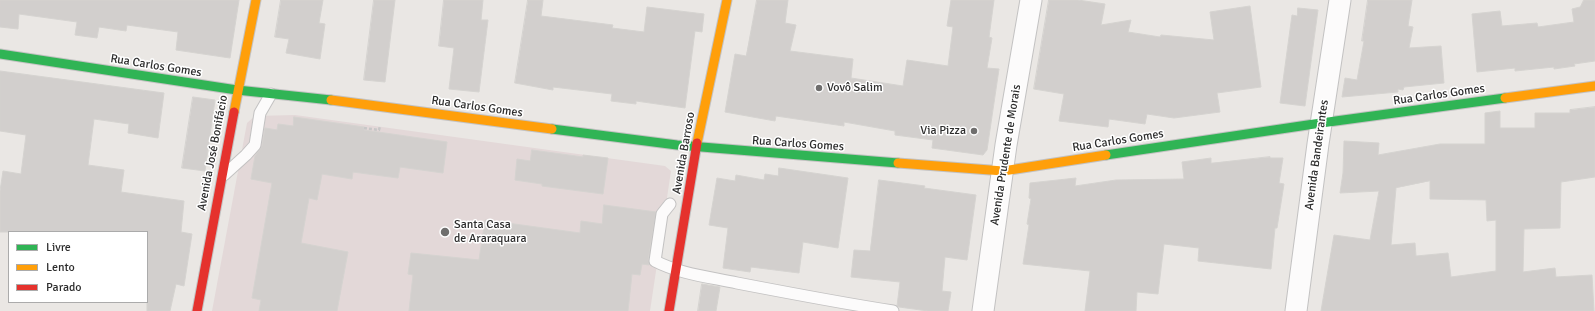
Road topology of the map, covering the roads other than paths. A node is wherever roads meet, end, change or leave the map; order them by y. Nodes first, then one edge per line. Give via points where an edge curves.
1 (256, 0) edge
2 (727, 0) edge
3 (1031, 0) edge
4 (1340, 0) edge
5 (0, 54) edge
6 (1595, 86) edge
7 (237, 90) junction
8 (271, 94) junction
9 (1321, 123) junction
10 (696, 148) junction
11 (1003, 170) junction
12 (221, 178) junction
13 (670, 204) dead end
14 (676, 270) junction
15 (198, 311) edge
16 (669, 311) edge
17 (893, 311) edge
18 (983, 311) edge
19 (1296, 311) edge

1 - 7 street, Avenida José Bonifácio
2 - 10 street, Avenida Barroso
3 - 11 street, Avenida Prudente de Morais
4 - 9 street, Avenida Bandeirantes
5 - 7 street, Rua Carlos Gomes
6 - 9 street, Rua Carlos Gomes
7 - 8 street, Rua Carlos Gomes
7 - 12 street, Avenida José Bonifácio
8 - 10 street, Rua Carlos Gomes via 351,102
8 - 12 lane via 260,113 255,145
9 - 11 street, Rua Carlos Gomes
9 - 19 street, Avenida Bandeirantes
10 - 11 street, Rua Carlos Gomes
10 - 14 street, Avenida Barroso
11 - 18 street, Avenida Prudente de Morais
12 - 15 street, Avenida José Bonifácio
13 - 14 lane via 662,214 655,261
14 - 16 street, Avenida Barroso
14 - 17 lane

